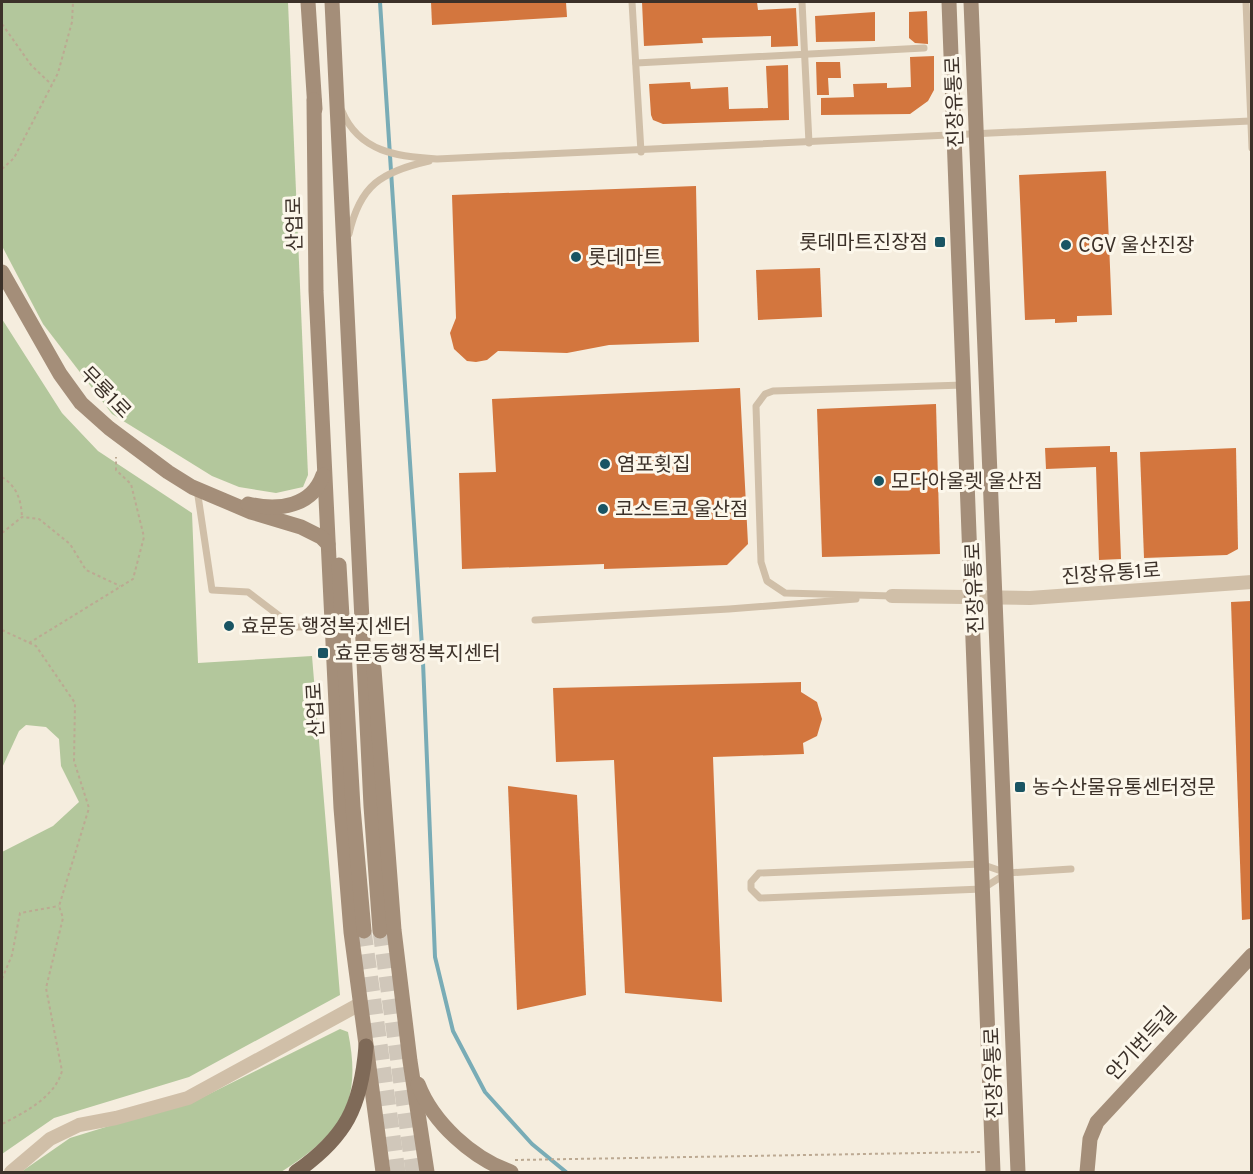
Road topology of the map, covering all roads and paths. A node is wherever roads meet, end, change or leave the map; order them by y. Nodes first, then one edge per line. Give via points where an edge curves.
1 (73, 2) edge
2 (308, 2) edge
3 (332, 2) edge
4 (632, 2) edge
5 (802, 2) edge
6 (949, 2) edge
7 (971, 2) edge
8 (1246, 2) edge
9 (2, 24) edge
10 (924, 48) dead end
11 (805, 55) junction
12 (636, 63) junction
13 (52, 85) junction
14 (314, 100) junction
15 (337, 100) junction
16 (1250, 121) edge
17 (976, 135) junction
18 (954, 136) junction
19 (809, 143) junction
20 (1251, 148) edge
21 (641, 152) junction
22 (437, 159) junction
23 (2, 169) edge
24 (345, 252) junction
25 (2, 273) edge
26 (964, 385) junction
27 (116, 457) dead end
28 (356, 471) junction
29 (324, 472) junction
30 (2, 477) edge
31 (197, 489) junction
32 (222, 498) junction
33 (22, 517) junction
34 (2, 533) edge
35 (328, 544) junction
36 (1251, 582) edge
37 (120, 586) junction
38 (891, 596) junction
39 (972, 596) junction
40 (995, 597) junction
41 (535, 620) dead end
42 (332, 627) junction
43 (2, 630) edge
44 (29, 643) junction
45 (981, 864) junction
46 (1071, 869) dead end
47 (1006, 873) junction
48 (982, 889) junction
49 (59, 906) junction
50 (380, 931) tunnel mouth
51 (364, 932) tunnel mouth
52 (1251, 955) edge
53 (2, 979) edge
54 (360, 1004) junction
55 (366, 1046) junction
56 (410, 1061) junction
57 (2, 1124) edge
58 (992, 1152) junction
59 (540, 1159) dead end
60 (11, 1173) edge
61 (296, 1173) edge
62 (384, 1173) edge
63 (427, 1173) edge
64 (511, 1173) edge
65 (993, 1173) edge
66 (1018, 1173) edge
67 (1087, 1173) edge

1 - 13 path via 72,22
2 - 14 main road, 산업로
3 - 15 main road
4 - 12 lane
5 - 11 lane
6 - 18 main road, 진장유통로
7 - 17 main road, 진장유통로
8 - 16 lane
9 - 13 path via 31,65
10 - 11 lane
11 - 12 lane
11 - 19 lane
12 - 21 lane
13 - 23 path via 14,158
14 - 29 main road, 산업로 via 316,291
14 - 51 main road, 산업로
15 - 22 lane via 350,125 370,145 392,155
15 - 24 main road
16 - 17 lane
16 - 20 lane
17 - 18 lane
17 - 40 main road, 진장유통로
18 - 19 lane
18 - 26 main road, 진장유통로
19 - 21 lane
21 - 22 lane
22 - 24 lane via 406,166 375,182 358,204
24 - 28 main road
25 - 31 main road, 무룡1로 via 81,403 140,452
26 - 38 lane via 773,391 759,399 756,406 761,562 767,581 785,593
26 - 39 main road, 진장유통로
27 - 37 path via 116,470 130,484 144,537 133,579
28 - 50 main road via 370,806
28 - 56 main road via 394,930
29 - 32 main road via 314,493 291,505 253,505
29 - 35 main road, 산업로
30 - 33 path via 11,483 21,501
31 - 32 main road, 무룡1로
31 - 42 lane via 212,590 248,592 294,627
32 - 35 main road via 312,531
33 - 34 path
33 - 37 path via 39,519 70,544 86,570
35 - 42 main road, 산업로
36 - 40 street, 진장유통1로 via 1030,598
37 - 44 path
38 - 39 street, 진장유통1로
38 - 41 lane
39 - 40 street, 진장유통1로
39 - 45 main road, 진장유통로
40 - 47 main road, 진장유통로
42 - 54 main road, 산업로 via 341,808
43 - 44 path
44 - 49 path via 36,646 75,703 74,761 89,808
45 - 47 lane
45 - 48 main road, 진장유통로
45 - 48 lane via 759,873 751,882 751,889 760,897
46 - 47 lane
47 - 48 lane
47 - 66 main road, 진장유통로
48 - 58 main road, 진장유통로
49 - 53 path via 20,913 12,955
49 - 57 path via 63,918 46,988 62,1071 46,1096 24,1114
52 - 67 main road, 안기번득길 via 1097,1122 1087,1156
54 - 55 main road, 산업로
54 - 60 street via 188,1098 69,1130 50,1139
55 - 61 main road via 361,1090 349,1121 327,1148
55 - 62 main road, 산업로
56 - 63 main road
56 - 64 main road via 422,1093 442,1123 472,1151
58 - 59 path
58 - 65 main road, 진장유통로

